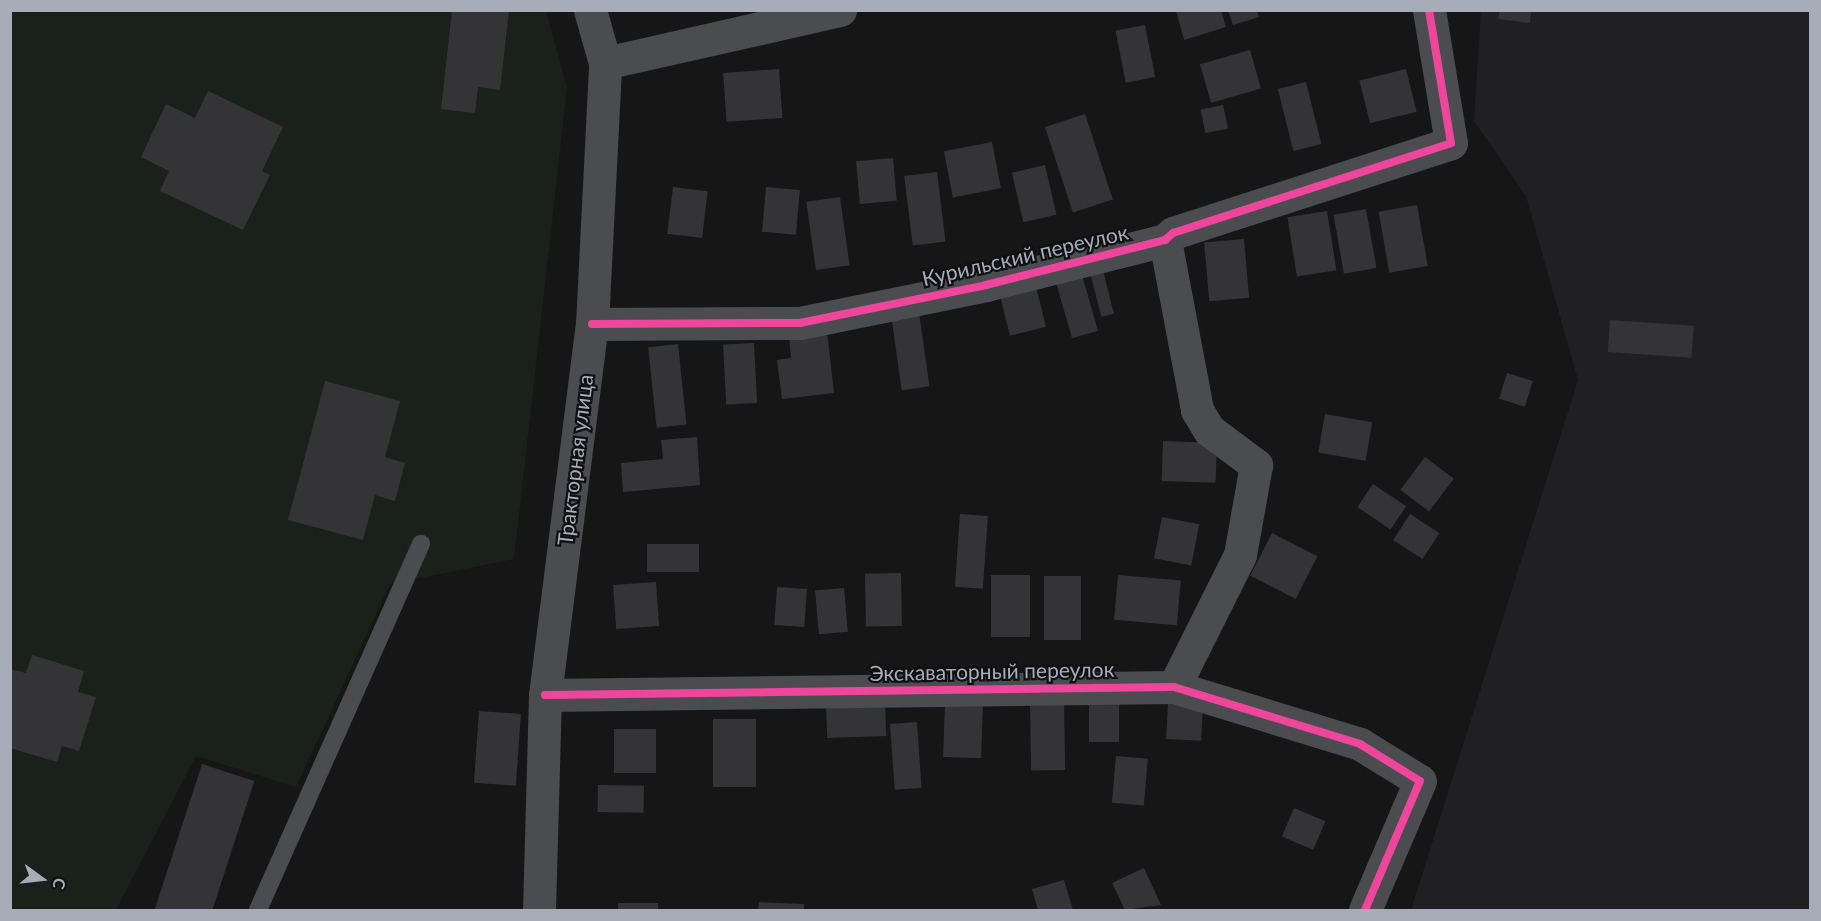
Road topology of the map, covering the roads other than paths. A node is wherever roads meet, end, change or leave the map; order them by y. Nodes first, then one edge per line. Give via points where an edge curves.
1 (590, 10) edge
2 (840, 10) edge
3 (1432, 14) edge
4 (605, 63) junction
5 (1165, 240) junction
6 (592, 324) junction
7 (421, 544) dead end
8 (1174, 687) junction
9 (545, 695) junction
10 (258, 910) edge
11 (539, 910) edge
12 (1365, 910) edge

1 - 4 street, Тракторная улица
2 - 4 street
3 - 5 street, Курильский переулок via 1451,143 1173,233
4 - 6 street, Тракторная улица
5 - 6 street, Курильский переулок via 800,323
5 - 8 street via 1197,410 1209,430 1256,465 1240,555
6 - 9 street, Тракторная улица
7 - 10 lane
8 - 9 street, Экскаваторный переулок
8 - 12 street, Экскаваторный переулок via 1360,744 1420,781
9 - 11 street, Тракторная улица

